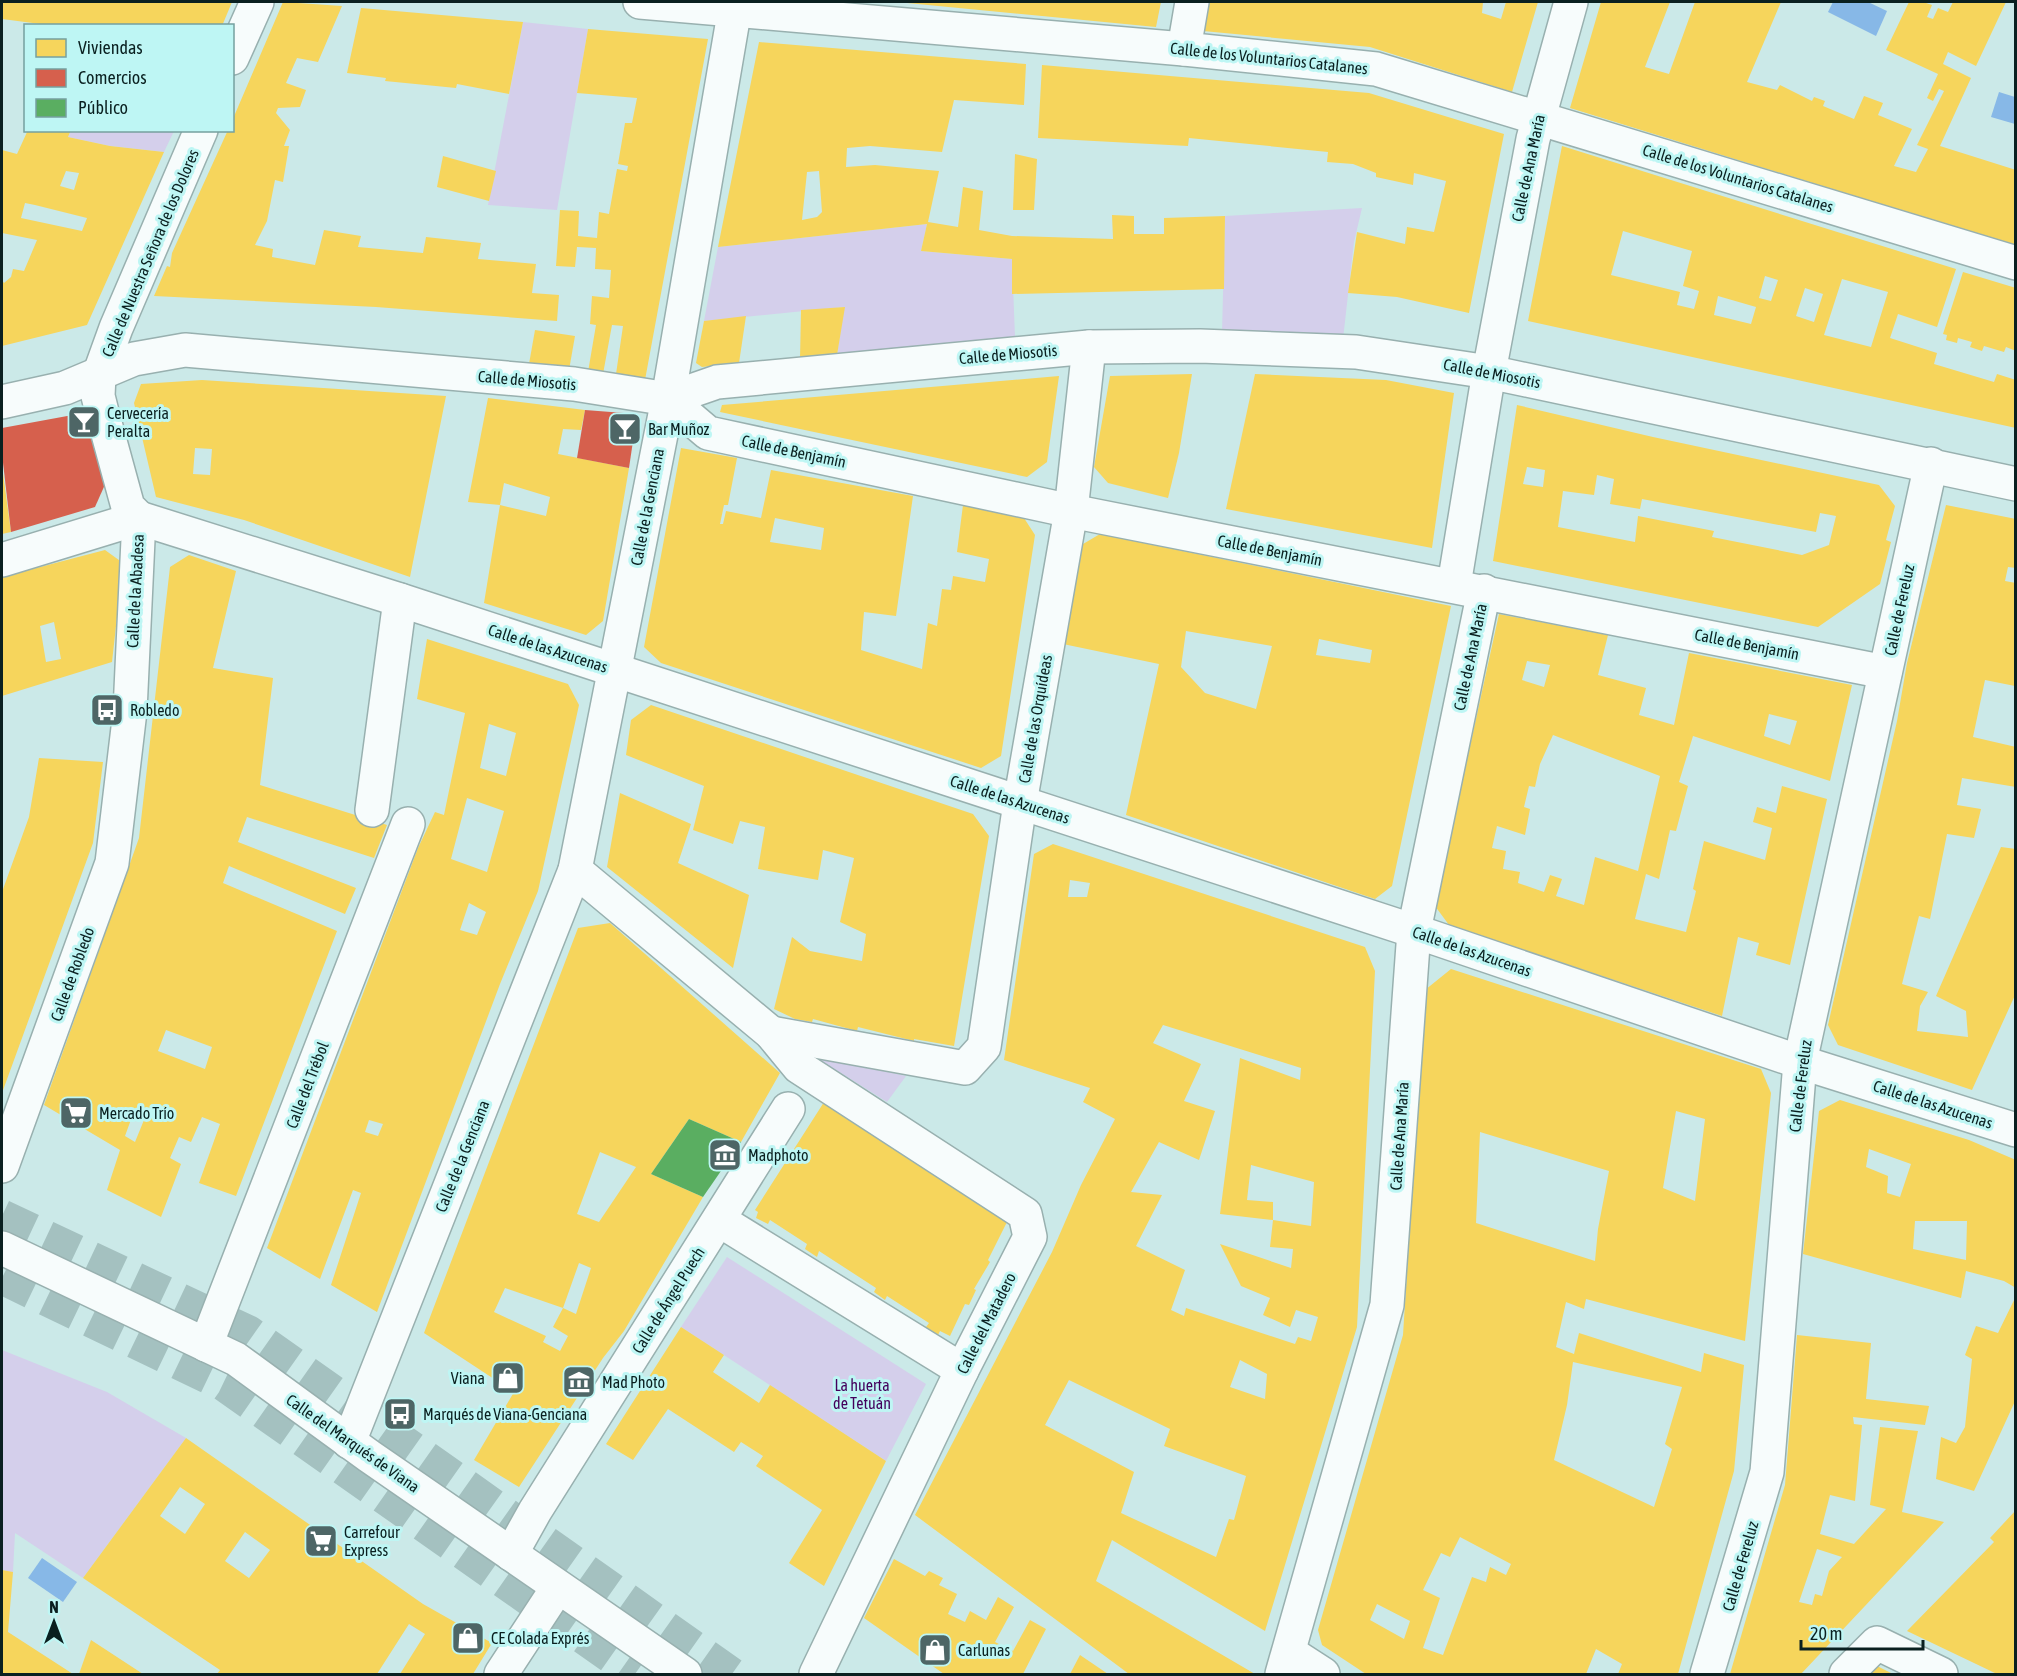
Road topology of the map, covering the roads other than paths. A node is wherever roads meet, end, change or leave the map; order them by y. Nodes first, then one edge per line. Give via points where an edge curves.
1 (257, 2) edge
2 (640, 2) edge
3 (1192, 2) edge
4 (1571, 2) edge
5 (735, 6) edge
6 (1184, 49) junction
7 (234, 54) edge
8 (1538, 116) junction
9 (200, 132) edge
10 (2016, 263) edge
11 (1089, 347) junction
12 (1489, 372) junction
13 (99, 375) junction
14 (668, 399) junction
15 (2, 402) edge
16 (1931, 464) junction
17 (2016, 484) edge
18 (1071, 512) junction
19 (139, 518) junction
20 (2, 560) edge
21 (1469, 588) junction
22 (400, 600) junction
23 (615, 670) junction
24 (1886, 672) junction
25 (124, 778) joint
26 (1020, 803) junction
27 (372, 810) dead end
28 (408, 824) dead end
29 (575, 870) junction
30 (1414, 931) junction
31 (771, 1033) junction
32 (1800, 1062) junction
33 (788, 1109) dead end
34 (2016, 1130) edge
35 (2, 1166) edge
36 (719, 1220) junction
37 (2, 1248) edge
38 (206, 1345) junction
39 (962, 1370) junction
40 (349, 1442) junction
41 (511, 1554) junction
42 (558, 1587) junction
43 (1286, 1663) edge
44 (501, 1674) edge
45 (685, 1674) edge
46 (816, 1674) edge
47 (1323, 1674) edge
48 (1707, 1674) edge
49 (1846, 1674) edge
50 (1941, 1674) edge

1 - 7 street
2 - 5 street, Calle de los Voluntarios Catalanes
3 - 6 street
4 - 8 street, Calle de Ana María
5 - 6 street, Calle de los Voluntarios Catalanes
5 - 14 street, Calle de la Genciana
6 - 8 street, Calle de los Voluntarios Catalanes via 1376,69
8 - 10 street, Calle de los Voluntarios Catalanes
8 - 12 street, Calle de Ana María
9 - 13 street, Calle de Nuestra Señora de los Dolores
11 - 12 street, Calle de Miosotis via 1200,346 1356,352
11 - 14 street, Calle de Miosotis via 717,382
11 - 18 street, Calle de las Orquídeas
12 - 16 street, Calle de Miosotis
12 - 21 street, Calle de Ana María
13 - 14 street, Calle de Miosotis via 134,360 185,350 574,384
13 - 15 street, Calle de Miosotis via 64,388
13 - 19 street, Calle de la Abadesa via 98,396 128,507
14 - 18 street, Calle de Benjamín via 708,433
14 - 23 street, Calle de la Genciana
16 - 17 street, Calle de Miosotis
16 - 24 street, Calle de Fereluz
18 - 21 street, Calle de Benjamín
18 - 26 street, Calle de las Orquídeas
19 - 20 street
19 - 22 street, Calle de las Azucenas
19 - 25 street, Calle de la Abadesa
21 - 24 street, Calle de Benjamín
21 - 30 street, Calle de Ana María
22 - 23 street, Calle de las Azucenas
22 - 27 street
23 - 26 street, Calle de las Azucenas
23 - 29 street, Calle de la Genciana
24 - 32 street, Calle de Fereluz
25 - 35 street, Calle de Robledo via 112,863
26 - 30 street, Calle de las Azucenas
26 - 31 street, Calle de las Orquídeas via 984,1047 965,1068
28 - 38 street, Calle del Trébol
29 - 31 street
29 - 40 street, Calle de la Genciana
30 - 32 street, Calle de las Azucenas
30 - 43 street, Calle de Ana María via 1387,1305
31 - 39 street, Calle del Matadero via 799,1067 1024,1214 1030,1237
32 - 34 street, Calle de las Azucenas
32 - 48 street, Calle de Fereluz via 1767,1472
33 - 36 street, Calle de Ángel Puech
36 - 39 street
36 - 41 street, Calle de Ángel Puech
37 - 38 street, Calle del Marqués de Viana
38 - 40 street, Calle del Marqués de Viana via 236,1359
39 - 46 street, Calle del Matadero
40 - 41 street, Calle del Marqués de Viana
41 - 42 street, Calle del Marqués de Viana
42 - 44 street
42 - 45 street, Calle del Marqués de Viana
43 - 47 street
49 - 50 street via 1877,1643

